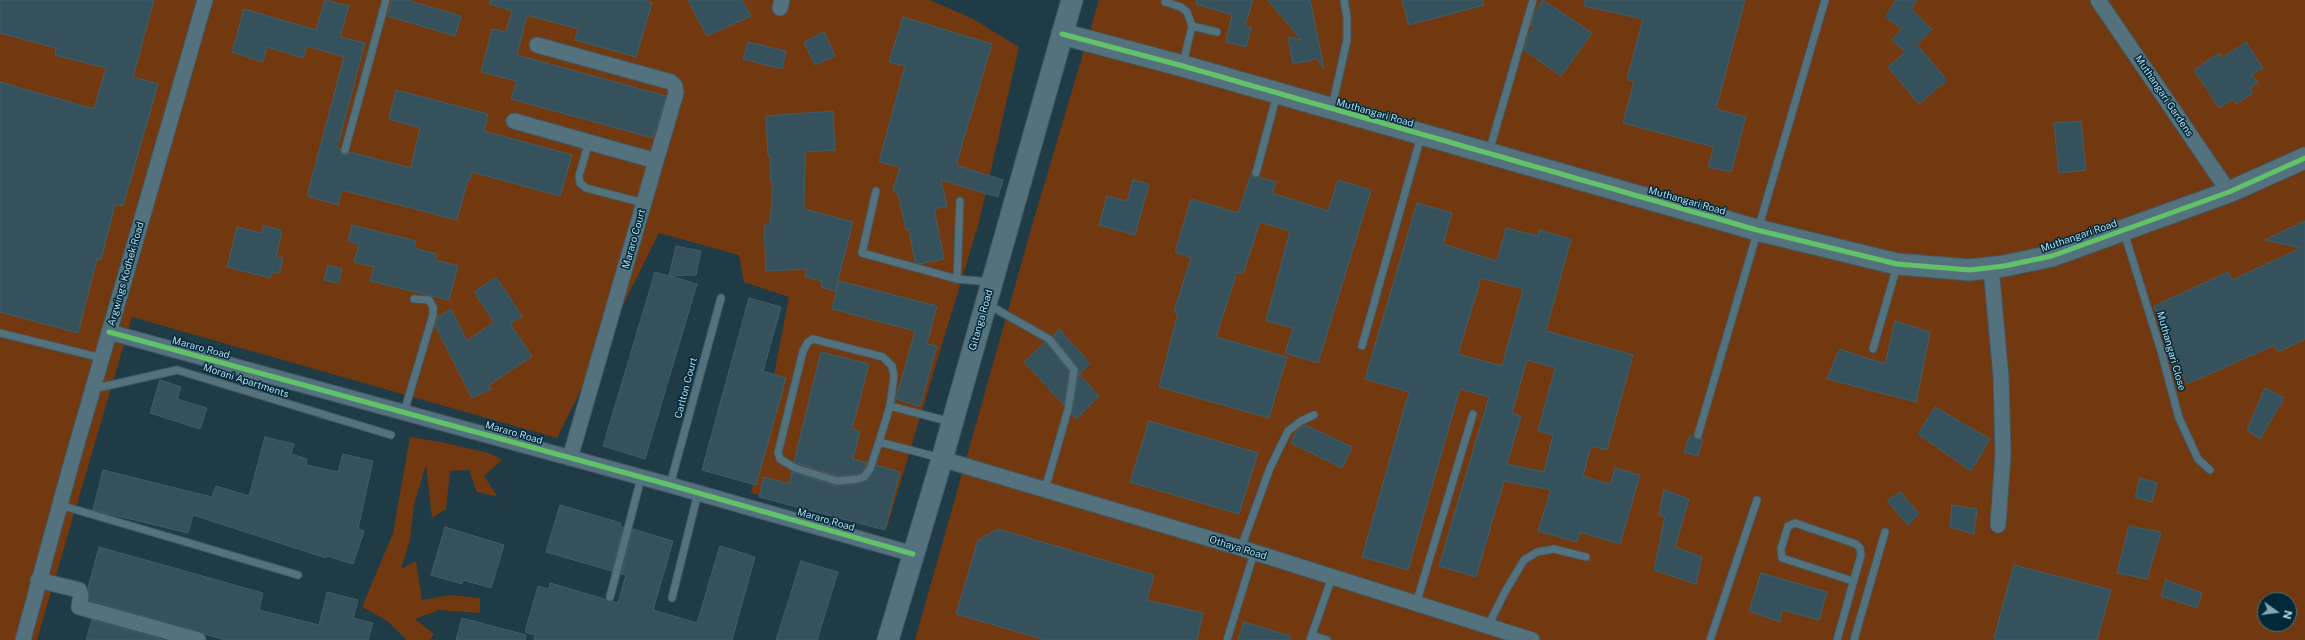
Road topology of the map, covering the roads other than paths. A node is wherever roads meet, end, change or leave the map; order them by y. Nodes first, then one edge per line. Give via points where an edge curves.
1 (205, 0) edge
2 (386, 0) edge
3 (1072, 0) edge
4 (1344, 0) edge
5 (1533, 0) edge
6 (1824, 0) edge
7 (2098, 0) edge
8 (1165, 2) dead end
9 (1192, 26) junction
10 (1217, 32) dead end
11 (1062, 34) junction
12 (537, 45) dead end
13 (1183, 66) junction
14 (1277, 94) junction
15 (1332, 109) junction
16 (514, 121) dead end
17 (1421, 136) junction
18 (589, 142) junction
19 (346, 150) dead end
20 (1488, 154) junction
21 (2305, 158) edge
22 (656, 161) junction
23 (1256, 173) dead end
24 (876, 191) dead end
25 (2229, 192) junction
26 (960, 201) dead end
27 (644, 203) junction
28 (1757, 230) junction
29 (2124, 230) junction
30 (1897, 264) junction
31 (1991, 268) junction
32 (957, 278) junction
33 (992, 282) junction
34 (722, 298) dead end
35 (414, 299) dead end
36 (986, 303) junction
37 (109, 332) junction
38 (0, 333) edge
39 (1362, 346) dead end
40 (1873, 349) dead end
41 (102, 358) junction
42 (93, 389) junction
43 (890, 406) junction
44 (404, 412) junction
45 (1473, 414) dead end
46 (1314, 415) dead end
47 (952, 422) junction
48 (391, 435) dead end
49 (1698, 435) dead end
50 (880, 442) junction
51 (570, 458) junction
52 (942, 459) junction
53 (2210, 470) dead end
54 (641, 478) junction
55 (670, 485) junction
56 (1045, 489) junction
57 (698, 493) junction
58 (1757, 500) dead end
59 (60, 505) junction
60 (1998, 525) dead end
61 (1885, 532) dead end
62 (1248, 550) junction
63 (913, 554) junction
64 (1586, 556) dead end
65 (298, 575) dead end
66 (1332, 577) junction
67 (38, 580) junction
68 (1853, 581) junction
69 (610, 597) dead end
70 (672, 598) dead end
71 (1416, 604) junction
72 (1488, 626) junction
73 (1311, 638) edge
74 (23, 640) edge
75 (198, 640) edge
76 (888, 640) edge
77 (1227, 640) edge
78 (1327, 640) edge
79 (1532, 640) edge
80 (1710, 640) edge
81 (1837, 640) edge
82 (1854, 640) edge

1 - 37 street, Argwings Kodhek Road
2 - 19 lane
3 - 11 street, Gitanga Road
4 - 15 lane via 1347,40
5 - 20 lane
6 - 28 lane
7 - 25 street, Muthangari Gardens
8 - 9 lane via 1181,6 1187,12
9 - 10 lane
9 - 13 lane
11 - 13 street, Muthangari Road
11 - 33 street, Gitanga Road
12 - 22 street, Mararo Court via 671,82 676,93
13 - 14 street, Muthangari Road
14 - 15 street, Muthangari Road
14 - 23 lane
15 - 17 street, Muthangari Road
16 - 18 street
17 - 20 street, Muthangari Road
17 - 39 lane
18 - 22 street
18 - 27 lane via 578,176 580,184 586,188
20 - 28 street, Muthangari Road
21 - 25 street, Muthangari Road
22 - 27 street, Mararo Court
24 - 32 lane via 862,254
25 - 29 street, Muthangari Road
26 - 32 lane
27 - 51 street, Mararo Court
28 - 30 street, Muthangari Road
28 - 49 lane
29 - 31 street, Muthangari Road via 2052,256
29 - 53 lane, Muthangari Close via 2179,418 2198,459
30 - 31 street, Muthangari Road via 1970,270
30 - 40 lane
31 - 60 street via 2001,377 2003,447
32 - 33 lane
33 - 36 street, Gitanga Road
34 - 55 lane, Carlton Court
35 - 44 lane via 429,300 433,307 433,315
36 - 47 street, Gitanga Road
36 - 56 lane via 1049,339 1074,370 1068,410
37 - 41 street, Argwings Kodhek Road
37 - 44 street, Mararo Road
38 - 41 lane
41 - 42 street, Argwings Kodhek Road
42 - 48 lane, Morani Apartments via 177,370
42 - 59 street, Argwings Kodhek Road
43 - 47 lane
43 - 50 lane
43 - 50 lane via 894,376 890,361 883,356 819,339 808,342 803,351 778,452 780,459 795,468 849,481 864,476 870,469
44 - 51 street, Mararo Road
45 - 71 lane
46 - 62 lane via 1288,431 1270,468
47 - 52 street, Gitanga Road
50 - 52 lane
51 - 54 street, Mararo Road
52 - 56 street, Othaya Road
52 - 63 street, Gitanga Road
54 - 55 street, Mararo Road
54 - 69 lane
55 - 57 street, Mararo Road
56 - 62 street, Othaya Road
57 - 63 street, Mararo Road
57 - 70 lane
58 - 80 lane
59 - 65 lane
59 - 67 street, Argwings Kodhek Road
61 - 82 lane
62 - 66 street, Othaya Road
62 - 77 lane
63 - 76 street, Gitanga Road
64 - 72 lane via 1554,549 1537,552 1524,560
66 - 71 street, Othaya Road
66 - 73 lane
67 - 74 street, Argwings Kodhek Road
67 - 75 street via 79,590 82,595 79,607
68 - 68 lane via 1861,555 1856,544 1795,523 1788,526 1781,549 1782,558
68 - 81 lane
71 - 72 street, Othaya Road
72 - 79 street, Othaya Road
73 - 78 lane

